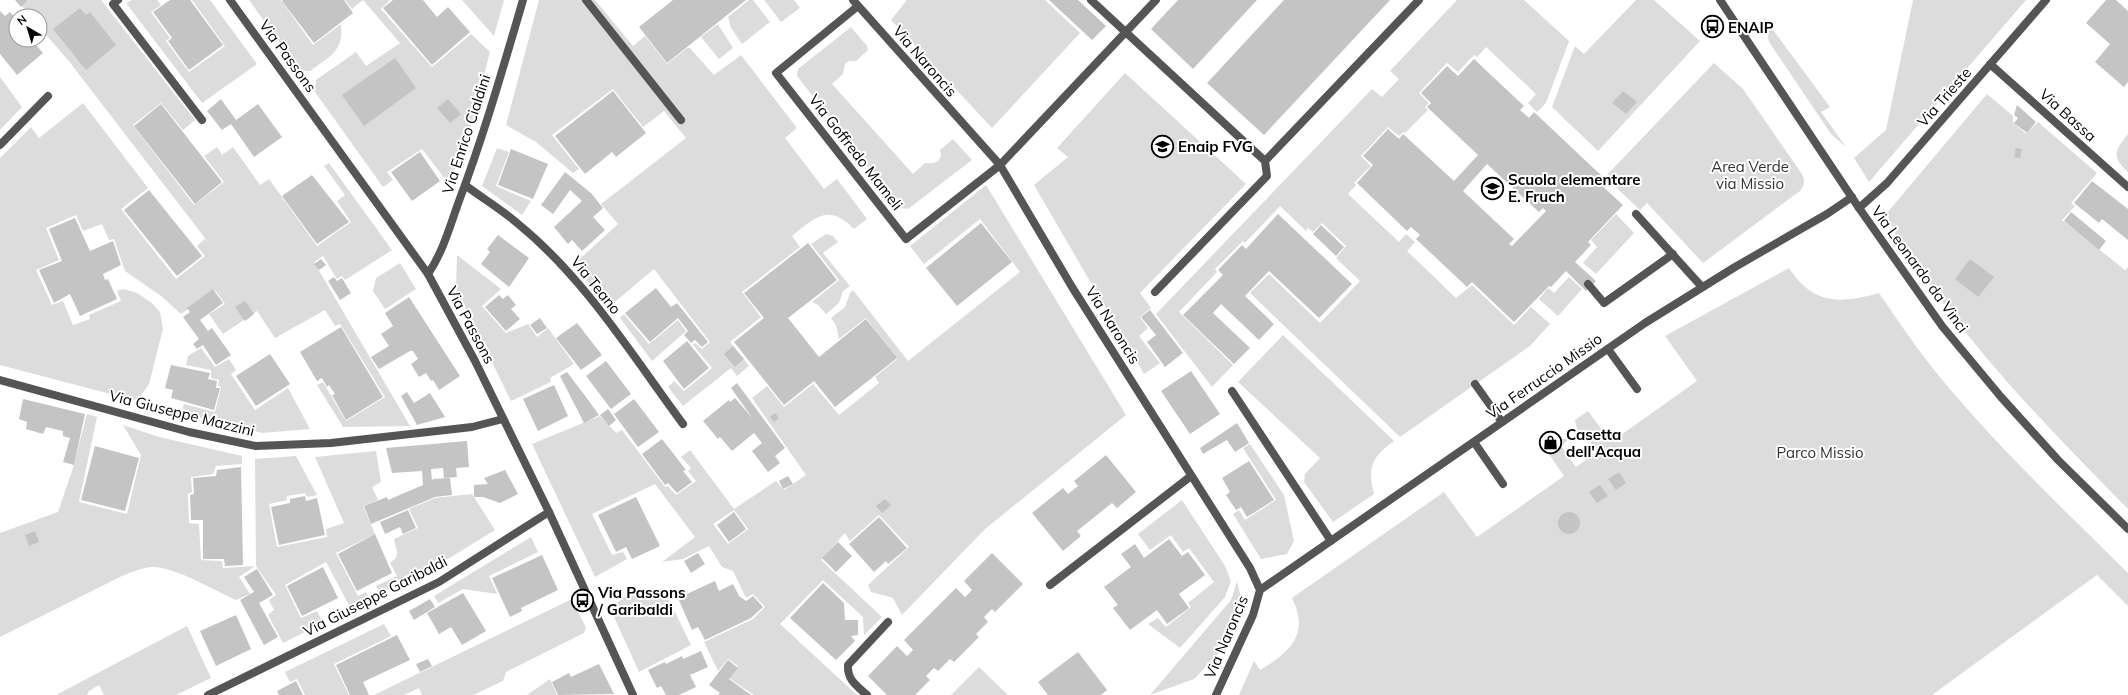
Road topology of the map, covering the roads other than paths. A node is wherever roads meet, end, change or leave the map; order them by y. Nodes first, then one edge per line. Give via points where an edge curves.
1 (118, 0) edge
2 (230, 0) edge
3 (522, 0) edge
4 (586, 0) edge
5 (1091, 0) edge
6 (1156, 0) edge
7 (1419, 0) edge
8 (1720, 0) edge
9 (2046, 0) edge
10 (855, 3) edge
11 (1125, 33) junction
12 (1990, 64) junction
13 (48, 96) dead end
14 (202, 120) dead end
15 (681, 120) dead end
16 (0, 145) edge
17 (1265, 161) junction
18 (1000, 165) junction
19 (465, 185) junction
20 (2128, 186) edge
21 (1852, 197) junction
22 (1859, 208) junction
23 (1636, 214) dead end
24 (1673, 254) junction
25 (428, 274) junction
26 (1588, 284) dead end
27 (1702, 287) junction
28 (1155, 292) dead end
29 (1608, 349) junction
30 (0, 380) edge
31 (1475, 384) dead end
32 (1637, 389) dead end
33 (1232, 391) dead end
34 (503, 419) junction
35 (1502, 422) junction
36 (683, 424) dead end
37 (1474, 442) junction
38 (1191, 476) junction
39 (1503, 484) dead end
40 (549, 512) junction
41 (2128, 529) edge
42 (1331, 541) junction
43 (1050, 585) dead end
44 (1260, 590) junction
45 (888, 622) dead end
46 (208, 695) edge
47 (634, 695) edge
48 (867, 695) edge
49 (1216, 695) edge

1 - 14 street via 113,4
2 - 25 street, Via Passons
3 - 19 street, Via Enrico Cialdini via 489,115
4 - 15 street
5 - 11 street
6 - 11 street
7 - 17 street
8 - 21 street, Via Leonardo da Vinci
9 - 12 street, Via Trieste
10 - 18 street, Via Naroncis
10 - 18 street, Via Goffredo Mameli via 776,73 906,239
11 - 17 street
11 - 18 street
12 - 20 street, Via Bassa
12 - 22 street, Via Trieste via 1887,183
13 - 16 street
17 - 28 street via 1267,176
18 - 38 street, Via Naroncis via 1072,287
19 - 25 street, Via Enrico Cialdini via 437,260
19 - 36 street, Via Teano via 517,223 560,264 601,312
21 - 22 street, Via Leonardo da Vinci
21 - 27 street, Via Ferruccio Missio
22 - 41 street, Via Leonardo da Vinci via 1942,326 2001,397 2058,460
23 - 24 street
24 - 26 street via 1604,303
24 - 27 street
25 - 34 street, Via Passons
27 - 29 street, Via Ferruccio Missio
29 - 32 street
29 - 35 street, Via Ferruccio Missio
30 - 34 street, Via Giuseppe Mazzini via 189,432 256,446 331,443 472,427
31 - 35 street
33 - 42 street
34 - 40 street, Via Passons
35 - 37 street, Via Ferruccio Missio
37 - 39 street
37 - 42 street, Via Ferruccio Missio
38 - 43 street
38 - 44 street, Via Naroncis via 1250,568
40 - 46 street, Via Giuseppe Garibaldi via 439,582
40 - 47 street, Via Passons
42 - 44 street, Via Ferruccio Missio
44 - 49 street, Via Naroncis via 1253,615
45 - 48 street via 848,665 847,674 850,679

